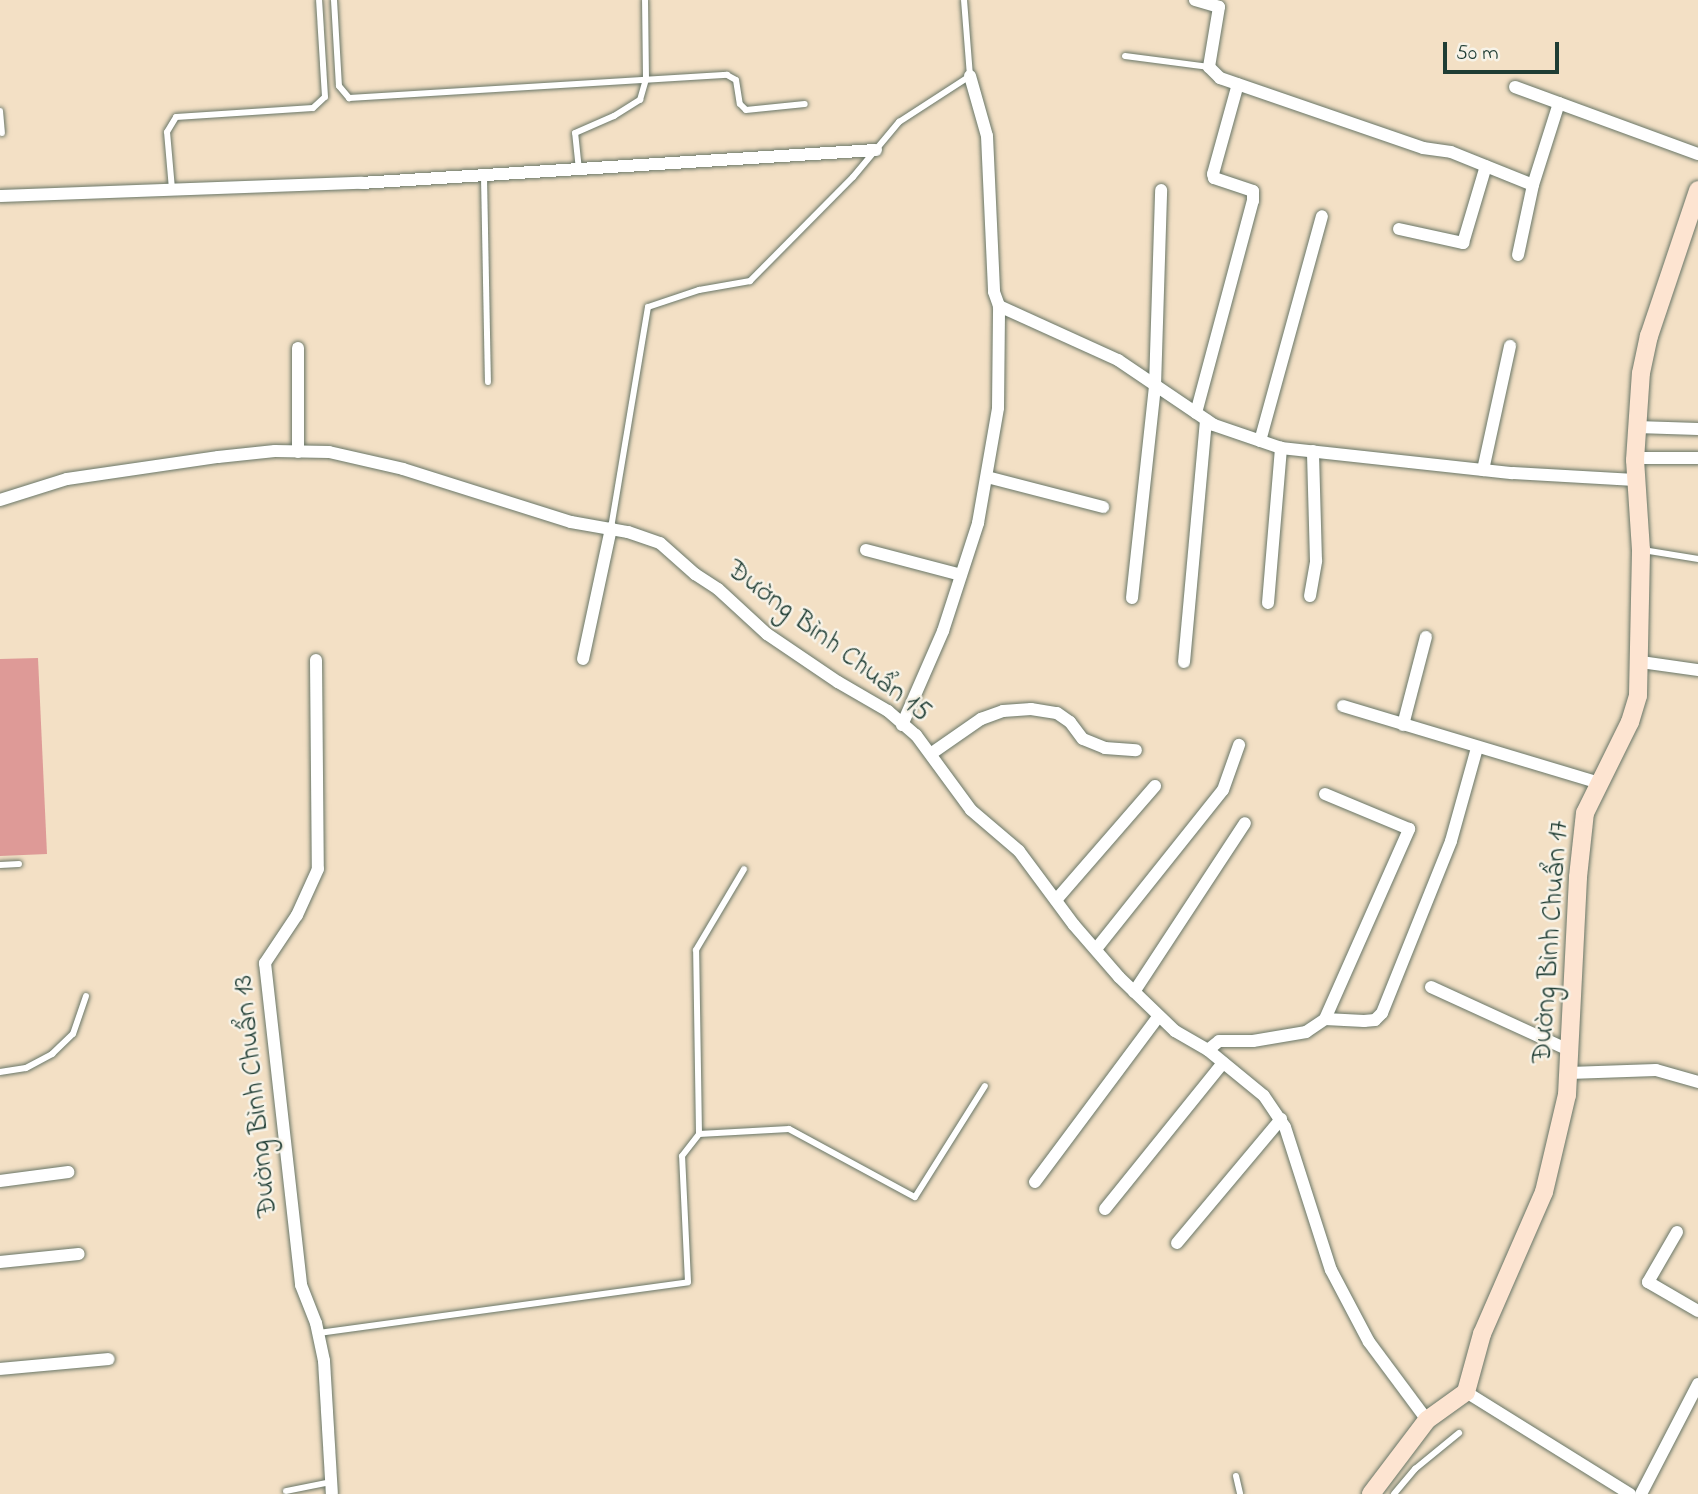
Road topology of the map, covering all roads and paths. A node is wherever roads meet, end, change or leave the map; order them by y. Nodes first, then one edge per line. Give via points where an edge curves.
1 (319, 0) edge
2 (334, 0) edge
3 (645, 0) edge
4 (964, 0) edge
5 (1195, 0) edge
6 (1125, 56) dead end
7 (1209, 67) junction
8 (970, 76) junction
9 (646, 79) junction
10 (1238, 84) junction
11 (1515, 87) dead end
12 (1559, 103) junction
13 (805, 104) dead end
14 (0, 111) edge
15 (2, 133) edge
16 (876, 150) junction
17 (1698, 154) edge
18 (1486, 166) junction
19 (579, 171) junction
20 (484, 177) junction
21 (1533, 185) junction
22 (172, 189) junction
23 (1161, 190) dead end
24 (1698, 190) edge
25 (0, 196) edge
26 (1695, 211) edge
27 (1322, 216) dead end
28 (1399, 229) dead end
29 (1518, 255) dead end
30 (999, 306) junction
31 (1510, 346) dead end
32 (298, 348) dead end
33 (488, 382) dead end
34 (1155, 386) junction
35 (1201, 416) junction
36 (1637, 427) junction
37 (1698, 429) edge
38 (1260, 441) junction
39 (1281, 448) junction
40 (1313, 451) junction
41 (298, 452) junction
42 (1635, 458) junction
43 (1698, 458) edge
44 (1483, 470) junction
45 (986, 477) junction
46 (1635, 480) junction
47 (0, 500) edge
48 (1103, 507) dead end
49 (611, 528) junction
50 (866, 550) dead end
51 (1641, 550) junction
52 (1698, 559) edge
53 (961, 575) junction
54 (1310, 596) dead end
55 (1132, 598) dead end
56 (1268, 603) dead end
57 (1426, 637) dead end
58 (583, 659) dead end
59 (316, 660) dead end
60 (1184, 662) dead end
61 (1641, 662) junction
62 (1698, 670) edge
63 (1343, 706) dead end
64 (902, 724) junction
65 (1403, 724) junction
66 (1239, 745) dead end
67 (1477, 748) junction
68 (1136, 750) dead end
69 (932, 753) junction
70 (1599, 783) junction
71 (1155, 786) dead end
72 (1325, 794) dead end
73 (1245, 823) dead end
74 (19, 864) dead end
75 (0, 865) edge
76 (744, 869) dead end
77 (1056, 900) junction
78 (1096, 949) junction
79 (1431, 987) dead end
80 (1134, 992) junction
81 (86, 996) dead end
82 (1158, 1017) junction
83 (1325, 1018) junction
84 (1208, 1050) junction
85 (1571, 1051) junction
86 (1223, 1063) junction
87 (0, 1072) edge
88 (1569, 1073) junction
89 (1698, 1082) edge
90 (985, 1086) dead end
91 (1281, 1119) junction
92 (699, 1134) junction
93 (68, 1172) dead end
94 (0, 1181) edge
95 (1035, 1182) dead end
96 (1105, 1209) dead end
97 (1677, 1232) dead end
98 (1177, 1242) dead end
99 (79, 1254) dead end
100 (0, 1262) edge
101 (1696, 1305) edge
102 (318, 1333) junction
103 (109, 1359) dead end
104 (0, 1369) edge
105 (1698, 1384) edge
106 (1466, 1392) junction
107 (1427, 1420) junction
108 (1459, 1433) dead end
109 (1236, 1476) dead end
110 (332, 1488) edge
111 (286, 1491) dead end
112 (1240, 1494) edge
113 (1371, 1494) edge
114 (1394, 1494) edge
115 (1630, 1494) edge
116 (1641, 1494) edge

1 - 22 lane via 326,97 313,108 176,117 167,132
2 - 9 lane via 340,86 349,98
3 - 9 lane
4 - 8 lane
5 - 7 street via 1219,8
6 - 7 lane
7 - 10 street via 1220,78
8 - 16 lane via 899,122
8 - 30 street via 987,136 994,292
9 - 13 lane via 727,75 736,80 740,104 746,110
9 - 19 lane via 640,100 575,133
10 - 18 street
10 - 35 street via 1213,174 1253,191 1253,201
11 - 12 street
12 - 17 street
12 - 21 street
14 - 15 lane
16 - 19 street
16 - 49 lane via 750,281 699,290 648,307
18 - 21 street
18 - 28 street via 1463,243
19 - 20 street
20 - 22 street
20 - 33 lane
21 - 29 street
22 - 25 street
23 - 34 street
24 - 26 street, Đường Bình Chuẩn 17
26 - 36 street, Đường Bình Chuẩn 17 via 1649,336
27 - 38 street
30 - 34 street via 1118,360
30 - 45 street via 998,408
31 - 44 street
32 - 41 street
34 - 35 street
34 - 55 street
35 - 38 street
35 - 60 street
36 - 37 street
36 - 42 street, Đường Bình Chuẩn 17
38 - 39 street
39 - 40 street
39 - 56 street
40 - 44 street
40 - 54 street via 1316,561
41 - 47 street, Đường Bình Chuẩn 15 via 218,457 67,479
41 - 49 street, Đường Bình Chuẩn 15 via 355,457 571,522
42 - 43 street
42 - 46 street, Đường Bình Chuẩn 17
44 - 46 street
45 - 48 street
45 - 53 street via 978,523
46 - 51 street, Đường Bình Chuẩn 17
49 - 58 street
49 - 64 street, Đường Bình Chuẩn 15 via 660,543 767,634
50 - 53 street
51 - 52 lane
51 - 61 street, Đường Bình Chuẩn 17
53 - 64 street via 943,631
57 - 65 street
59 - 102 street, Đường Bình Chuẩn 13 via 318,869 297,915 265,963 301,1285
61 - 62 street
61 - 70 street, Đường Bình Chuẩn 17 via 1630,722
63 - 65 street
64 - 69 street, Đường Bình Chuẩn 15
65 - 67 street
66 - 78 street via 1223,790
67 - 70 street
67 - 83 street via 1451,841 1381,1013 1376,1020
68 - 69 street via 1105,748 1083,740 1057,713 1031,709 1003,711 981,719
69 - 77 street, Đường Bình Chuẩn 15 via 971,810 1019,851
70 - 85 street, Đường Bình Chuẩn 17 via 1585,813 1580,848
71 - 77 street
72 - 83 street via 1409,829
73 - 80 street
74 - 75 lane
76 - 92 lane via 696,950
77 - 78 street, Đường Bình Chuẩn 15
78 - 80 street, Đường Bình Chuẩn 15
79 - 85 street
80 - 82 street, Đường Bình Chuẩn 15
81 - 87 lane via 73,1034 52,1054 26,1068
82 - 84 street, Đường Bình Chuẩn 15
82 - 95 street
83 - 84 street via 1306,1032 1219,1041
84 - 86 street, Đường Bình Chuẩn 15
85 - 88 street, Đường Bình Chuẩn 17
86 - 91 street, Đường Bình Chuẩn 15 via 1264,1096
86 - 96 street
88 - 89 street via 1656,1070
88 - 106 street, Đường Bình Chuẩn 17 via 1544,1192 1482,1334
90 - 92 lane via 915,1197 789,1129
91 - 98 street
91 - 107 street, Đường Bình Chuẩn 15 via 1331,1270 1369,1342
92 - 102 lane via 682,1157 688,1282
93 - 94 street
97 - 101 street via 1648,1282
99 - 100 street
102 - 110 street, Đường Bình Chuẩn 13
103 - 104 street
105 - 116 street
106 - 107 street
106 - 115 street
107 - 113 street
108 - 114 lane via 1415,1469
109 - 112 lane
110 - 111 lane

